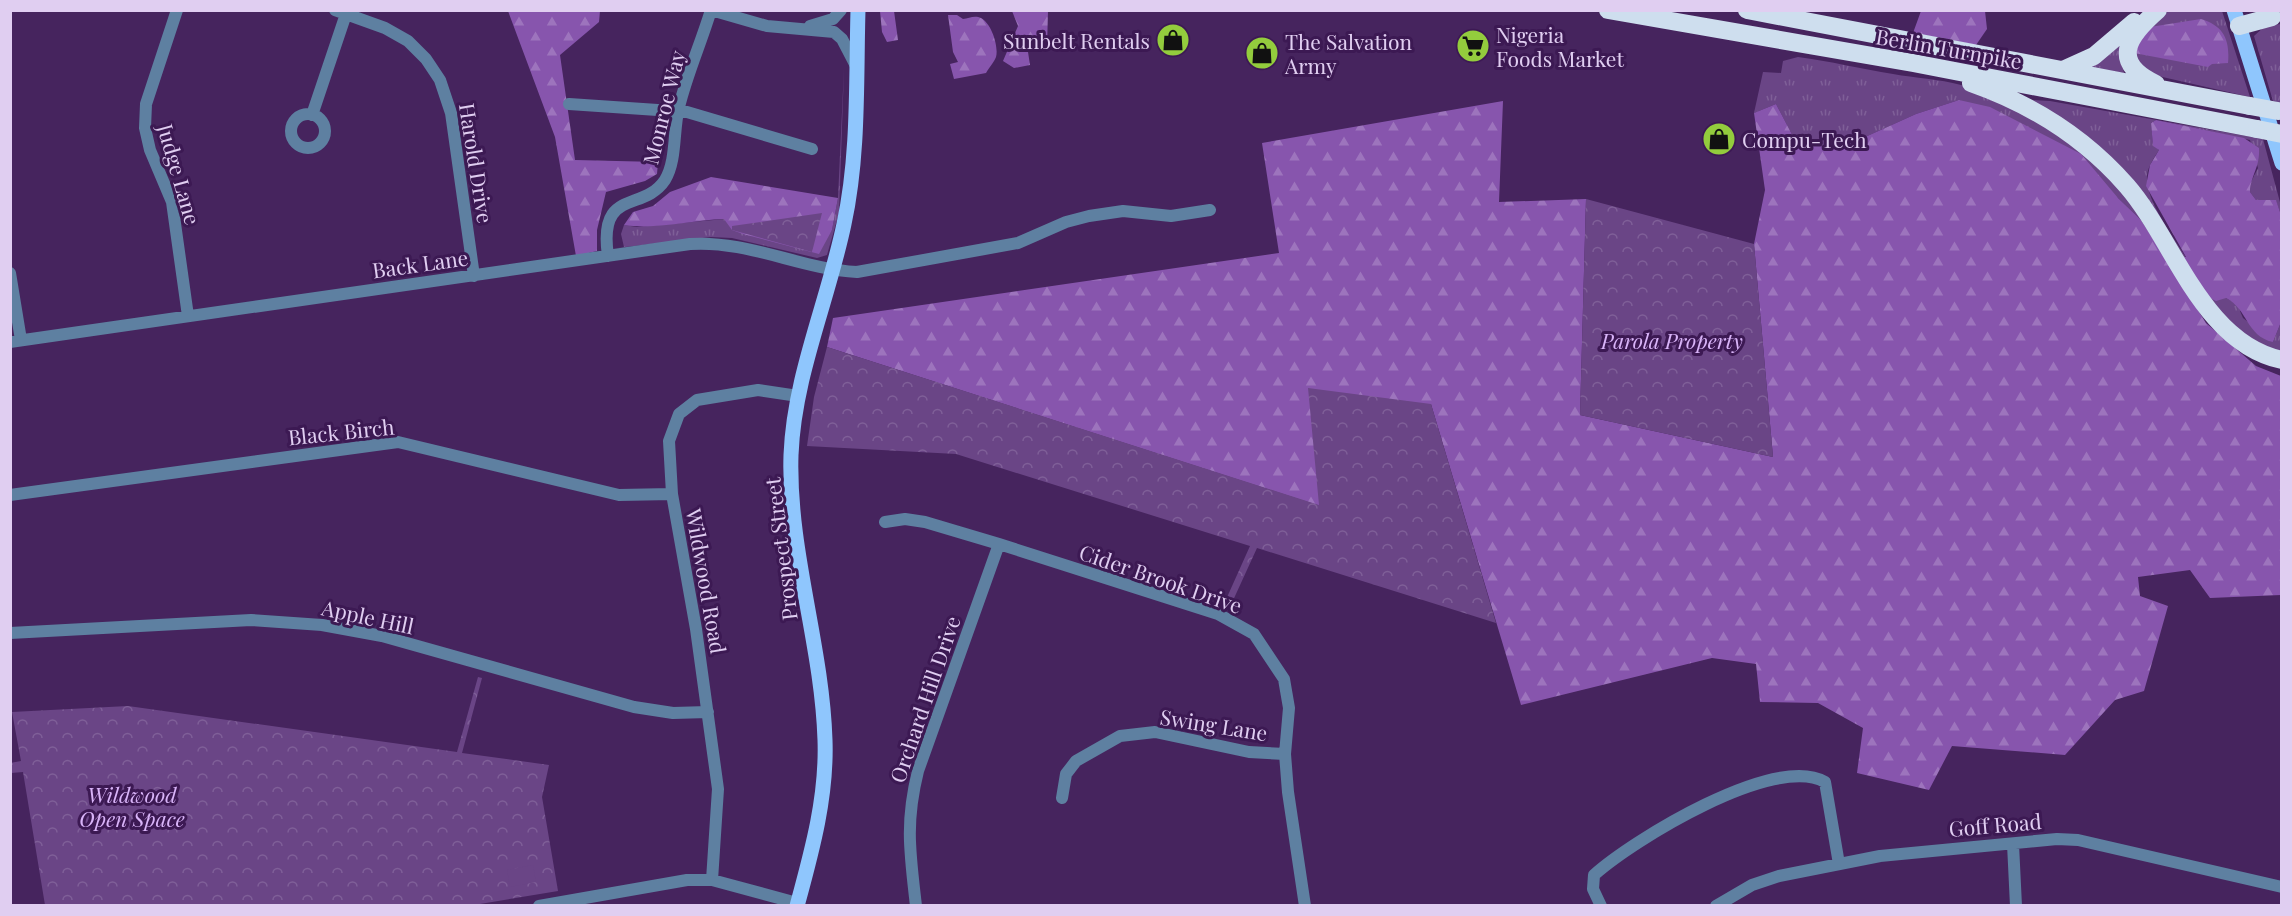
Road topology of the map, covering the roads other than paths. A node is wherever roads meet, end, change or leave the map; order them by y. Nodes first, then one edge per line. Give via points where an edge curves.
1 (177, 10) edge
2 (711, 10) edge
3 (841, 10) edge
4 (858, 10) edge
5 (1608, 10) edge
6 (1747, 10) edge
7 (2158, 10) edge
8 (2249, 10) edge
9 (341, 12) edge
10 (2277, 17) edge
11 (2236, 18) edge
12 (2141, 19) edge
13 (800, 29) junction
14 (1913, 63) junction
15 (856, 66) junction
16 (2063, 70) junction
17 (2174, 92) junction
18 (569, 104) dead end
19 (678, 111) junction
20 (2280, 112) edge
21 (312, 115) dead end
22 (2282, 134) edge
23 (812, 148) dead end
24 (2282, 163) edge
25 (1210, 210) dead end
26 (608, 256) junction
27 (834, 269) junction
28 (10, 273) edge
29 (474, 276) junction
30 (188, 316) junction
31 (16, 341) edge
32 (2282, 360) edge
33 (798, 396) junction
34 (672, 494) junction
35 (10, 495) edge
36 (885, 522) dead end
37 (999, 544) junction
38 (10, 633) edge
39 (708, 712) junction
40 (1285, 754) junction
41 (1062, 798) dead end
42 (2013, 844) junction
43 (1839, 864) junction
44 (712, 880) junction
45 (2282, 887) edge
46 (618, 900) edge
47 (797, 904) edge
48 (539, 906) edge
49 (916, 906) edge
50 (1305, 906) edge
51 (1601, 906) edge
52 (1716, 906) edge
53 (2016, 906) edge

1 - 30 street, Judge Lane via 146,104 145,128 172,202
2 - 13 street via 767,26
2 - 19 street, Monroe Way
3 - 13 street via 833,19
4 - 15 main road, Prospect Street
5 - 14 highway, Berlin Turnpike
6 - 16 highway, Berlin Turnpike
7 - 12 highway
8 - 10 highway
9 - 21 street
9 - 29 street, Harold Drive via 408,41 426,59 445,90
10 - 11 highway
11 - 24 main road
12 - 16 highway via 2094,56
12 - 17 highway via 2129,42 2129,63 2138,75
13 - 15 street via 834,32
14 - 22 highway, Berlin Turnpike, bridge
14 - 32 highway via 2011,99 2077,139 2134,194 2186,279 2218,320 2256,351
15 - 27 main road, Prospect Street via 850,183
16 - 17 highway, Berlin Turnpike
17 - 20 highway, Berlin Turnpike, bridge
18 - 19 street
19 - 23 street
19 - 26 street, Monroe Way via 667,175 659,187 623,204 614,213 606,237
25 - 27 street, Back Lane via 1171,216 1123,211 1089,216 1018,243 869,270
26 - 27 street, Back Lane via 690,244 721,244
26 - 29 street, Back Lane
27 - 33 main road, Prospect Street
28 - 31 street
29 - 30 street, Back Lane
30 - 31 street, Back Lane
33 - 34 street, Wildwood Road via 758,390 725,394 697,400 679,414 669,441
33 - 47 main road, Prospect Street via 792,453 793,506 823,707 825,758 818,828
34 - 35 street, Black Birch via 619,495 398,442
34 - 39 street, Wildwood Road
36 - 37 street, Cider Brook Drive via 925,522
37 - 40 street, Cider Brook Drive via 1218,614 1254,634 1284,679 1289,708
37 - 49 street, Orchard Hill Drive via 915,782 908,836
38 - 39 street, Apple Hill via 251,620 322,624 382,636 634,707 673,713
39 - 44 street, Wildwood Road via 718,789
40 - 41 street, Swing Lane via 1250,752 1155,732 1120,736 1076,762 1065,774
40 - 50 street, Cider Brook Drive
42 - 43 street, Goff Road via 1935,849
42 - 45 street, Goff Road via 2078,840
42 - 53 street
43 - 51 street via 1825,782 1815,777 1778,780 1750,785 1705,805 1610,861 1594,875 1593,889
43 - 52 street, Goff Road via 1752,885
44 - 46 street via 687,880
44 - 47 street
46 - 48 street

